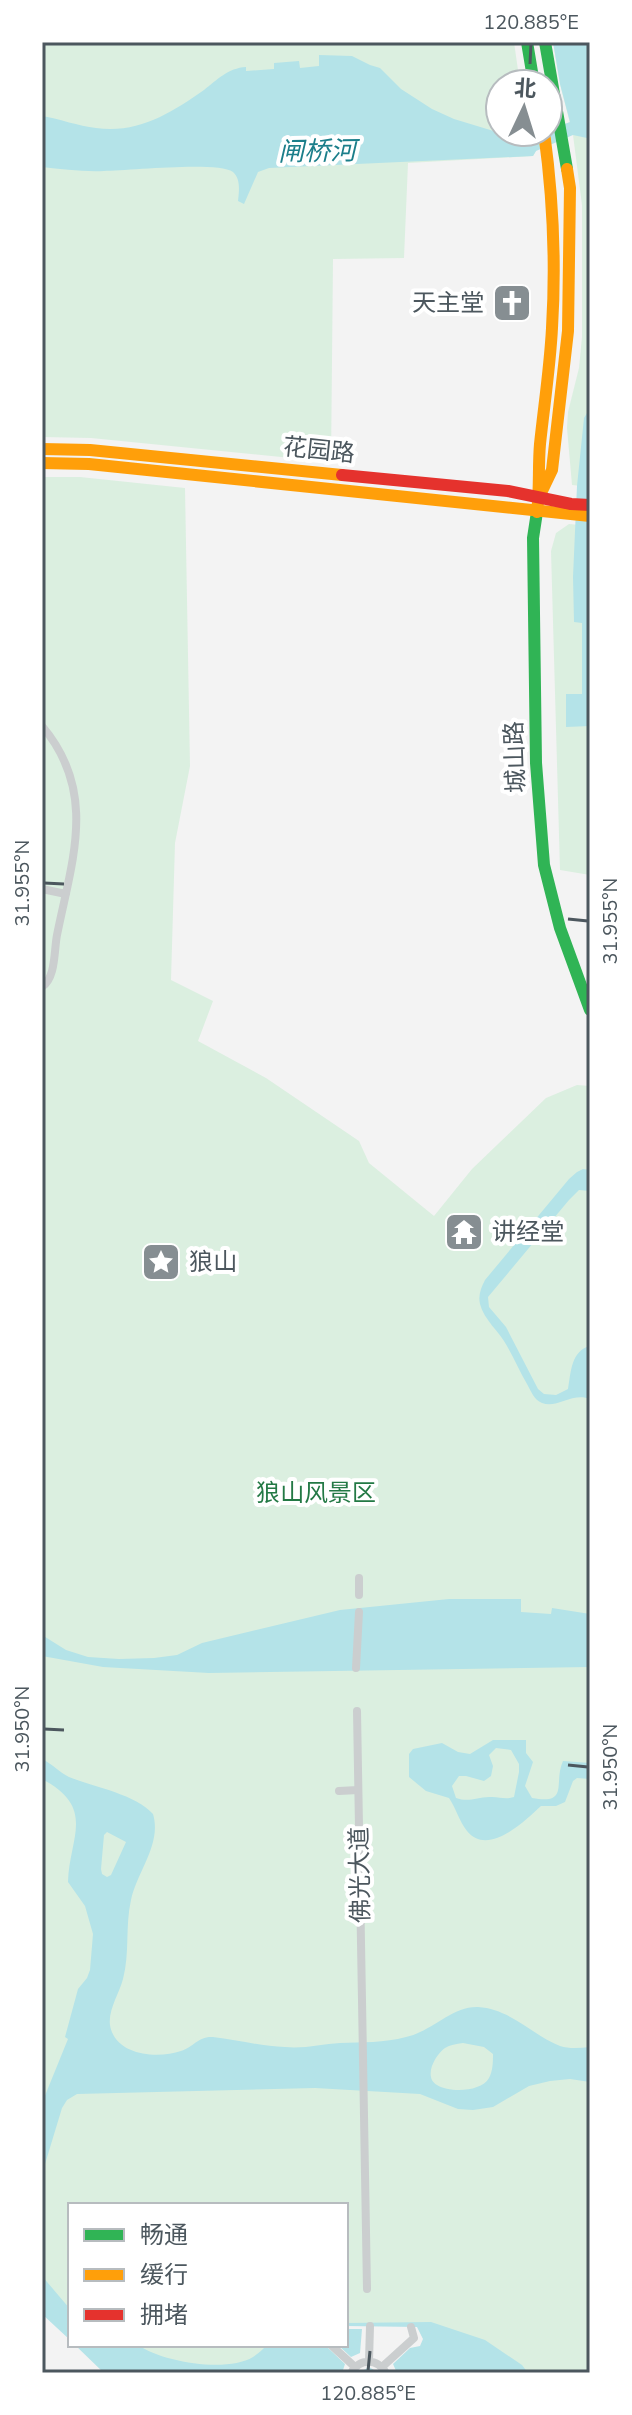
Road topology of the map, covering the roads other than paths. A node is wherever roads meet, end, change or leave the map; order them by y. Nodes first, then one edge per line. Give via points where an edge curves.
1 (527, 42) edge
2 (545, 42) edge
3 (531, 68) edge
4 (547, 148) edge
5 (42, 449) edge
6 (42, 463) edge
7 (539, 496) junction
8 (590, 505) edge
9 (571, 509) junction
10 (537, 512) junction
11 (590, 516) edge
12 (42, 726) edge
13 (42, 889) edge
14 (66, 894) junction
15 (42, 987) edge
16 (590, 1010) edge
17 (359, 1578) dead end
18 (359, 1595) dead end
19 (359, 1612) dead end
20 (356, 1668) dead end
21 (357, 1711) dead end
22 (358, 1790) junction
23 (339, 1791) dead end
24 (367, 2289) dead end
25 (370, 2326) dead end
26 (411, 2327) dead end
27 (333, 2347) edge
28 (369, 2361) junction
29 (353, 2370) edge
30 (384, 2370) edge

1 - 3 main road
2 - 7 main road, 城山路 via 570,188 568,331 552,470
4 - 7 main road, 城山路 via 554,252
5 - 7 main road, 花园路
6 - 10 main road, 花园路
7 - 9 main road, 花园路
7 - 10 main road, 城山路
8 - 9 main road, 花园路
9 - 10 main road, 花园路
9 - 11 main road, 花园路
10 - 16 main road, 城山路 via 536,763 544,865
12 - 14 street via 62,755 75,795 76,842
13 - 14 street
14 - 15 street via 51,976
17 - 18 street
19 - 20 street
21 - 22 street, 佛光大道
22 - 23 street
22 - 24 street, 佛光大道
25 - 28 street
26 - 30 street via 414,2338
27 - 29 street
28 - 29 street
28 - 30 street

